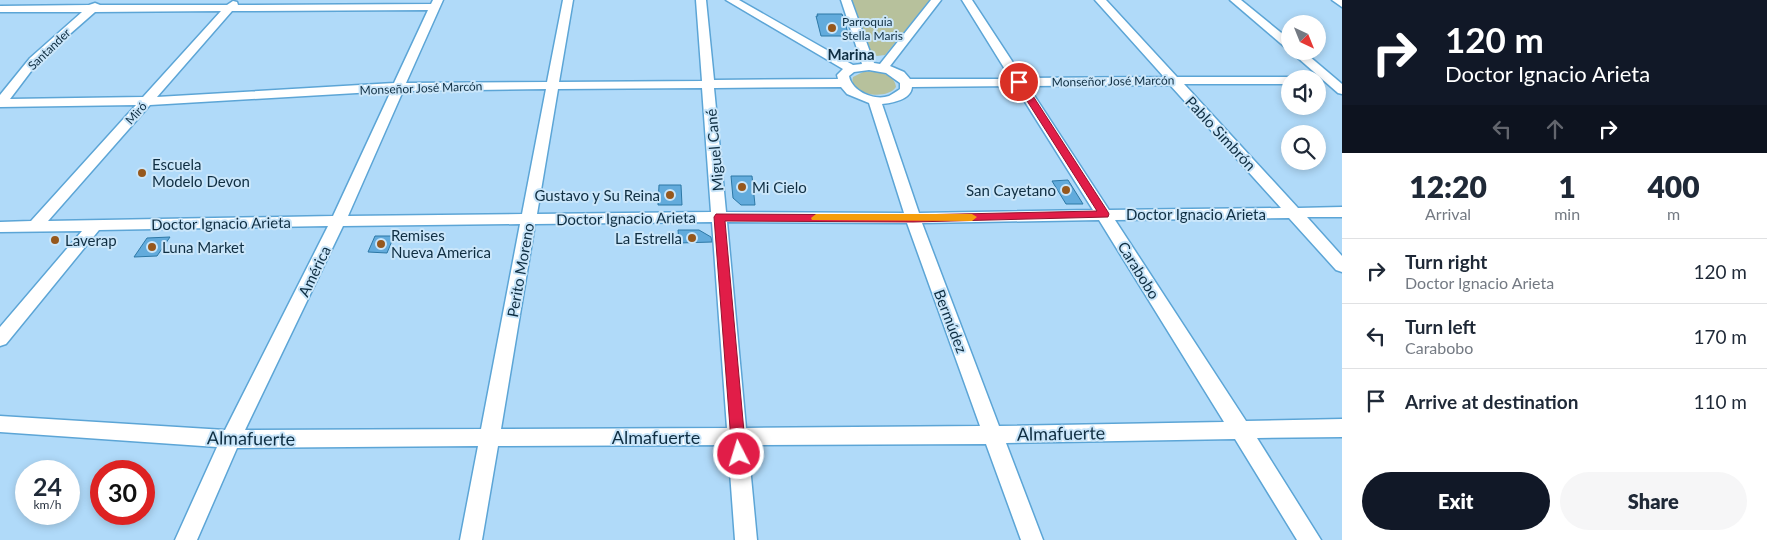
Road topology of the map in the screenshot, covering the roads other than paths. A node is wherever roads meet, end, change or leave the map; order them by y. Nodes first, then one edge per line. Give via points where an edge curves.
1 (102, 0) edge
2 (568, 0) edge
3 (701, 0) edge
4 (731, 0) edge
5 (846, 0) edge
6 (936, 0) edge
7 (967, 0) edge
8 (1100, 0) edge
9 (1235, 0) edge
10 (1337, 0) edge
11 (436, 3) edge
12 (233, 4) edge
13 (1342, 4) edge
14 (0, 9) edge
15 (92, 9) junction
16 (1281, 38) edge
17 (1305, 60) edge
18 (875, 66) junction
19 (851, 69) junction
20 (1314, 70) edge
21 (1326, 79) edge
22 (1342, 79) edge
23 (1281, 80) edge
24 (1172, 81) junction
25 (1326, 81) edge
26 (1019, 82) junction
27 (843, 83) junction
28 (906, 83) junction
29 (708, 84) junction
30 (552, 85) junction
31 (398, 87) junction
32 (1342, 90) edge
33 (874, 100) junction
34 (147, 102) junction
35 (0, 103) edge
36 (1342, 212) edge
37 (1294, 213) junction
38 (1104, 214) junction
39 (720, 217) junction
40 (913, 218) junction
41 (529, 219) junction
42 (338, 221) junction
43 (35, 226) junction
44 (96, 226) junction
45 (0, 227) edge
46 (1342, 266) edge
47 (0, 339) edge
48 (0, 424) edge
49 (1342, 428) edge
50 (1240, 430) junction
51 (994, 435) junction
52 (738, 436) junction
53 (490, 438) junction
54 (231, 439) junction
55 (186, 540) edge
56 (471, 540) edge
57 (746, 540) edge
58 (1032, 540) edge
59 (1310, 540) edge

1 - 15 street, Santander
2 - 30 street, Perito Moreno
3 - 29 street, Miguel Cané
4 - 19 street
5 - 18 street
6 - 18 street
7 - 26 street, Carabobo
8 - 24 street, Pablo Simbrón
9 - 16 street
10 - 13 street
11 - 12 street
11 - 31 street, América
12 - 15 street
12 - 34 street, Miró
14 - 15 street
15 - 35 street, Santander via 34,60
17 - 20 street
18 - 19 street
18 - 28 street via 899,75
19 - 27 street via 844,76
21 - 22 street
23 - 24 street, Monseñor José Marcón
24 - 26 street, Monseñor José Marcón
24 - 37 street, Pablo Simbrón
25 - 32 street
26 - 28 street, Monseñor José Marcón
26 - 38 street, Carabobo
27 - 29 street, Monseñor José Marcón
27 - 33 street via 852,93
28 - 33 street via 902,94
29 - 30 street, Monseñor José Marcón
29 - 39 street, Miguel Cané
30 - 31 street, Monseñor José Marcón
30 - 41 street, Perito Moreno
31 - 34 street, Monseñor José Marcón
31 - 42 street, América
33 - 40 street, Bermúdez
34 - 35 street, Monseñor José Marcón
34 - 43 street, Miró
36 - 37 street, Doctor Ignacio Arieta
37 - 38 street, Doctor Ignacio Arieta
37 - 46 street, Pablo Simbrón
38 - 40 street, Doctor Ignacio Arieta
38 - 50 street, Carabobo
39 - 40 street, Doctor Ignacio Arieta
39 - 41 street, Doctor Ignacio Arieta
39 - 52 street, Miguel Cané
40 - 51 street, Bermúdez
41 - 42 street, Doctor Ignacio Arieta
41 - 53 street, Perito Moreno
42 - 44 street, Doctor Ignacio Arieta
42 - 54 street, América
43 - 44 street, Doctor Ignacio Arieta
43 - 45 street, Doctor Ignacio Arieta
44 - 47 street
48 - 54 street, Almafuerte
49 - 50 street, Almafuerte
50 - 51 street, Almafuerte
50 - 59 street, Carabobo
51 - 52 street, Almafuerte
51 - 58 street, Bermúdez
52 - 53 street, Almafuerte
52 - 57 street, Miguel Cané
53 - 54 street, Almafuerte
53 - 56 street, Perito Moreno
54 - 55 street, América

